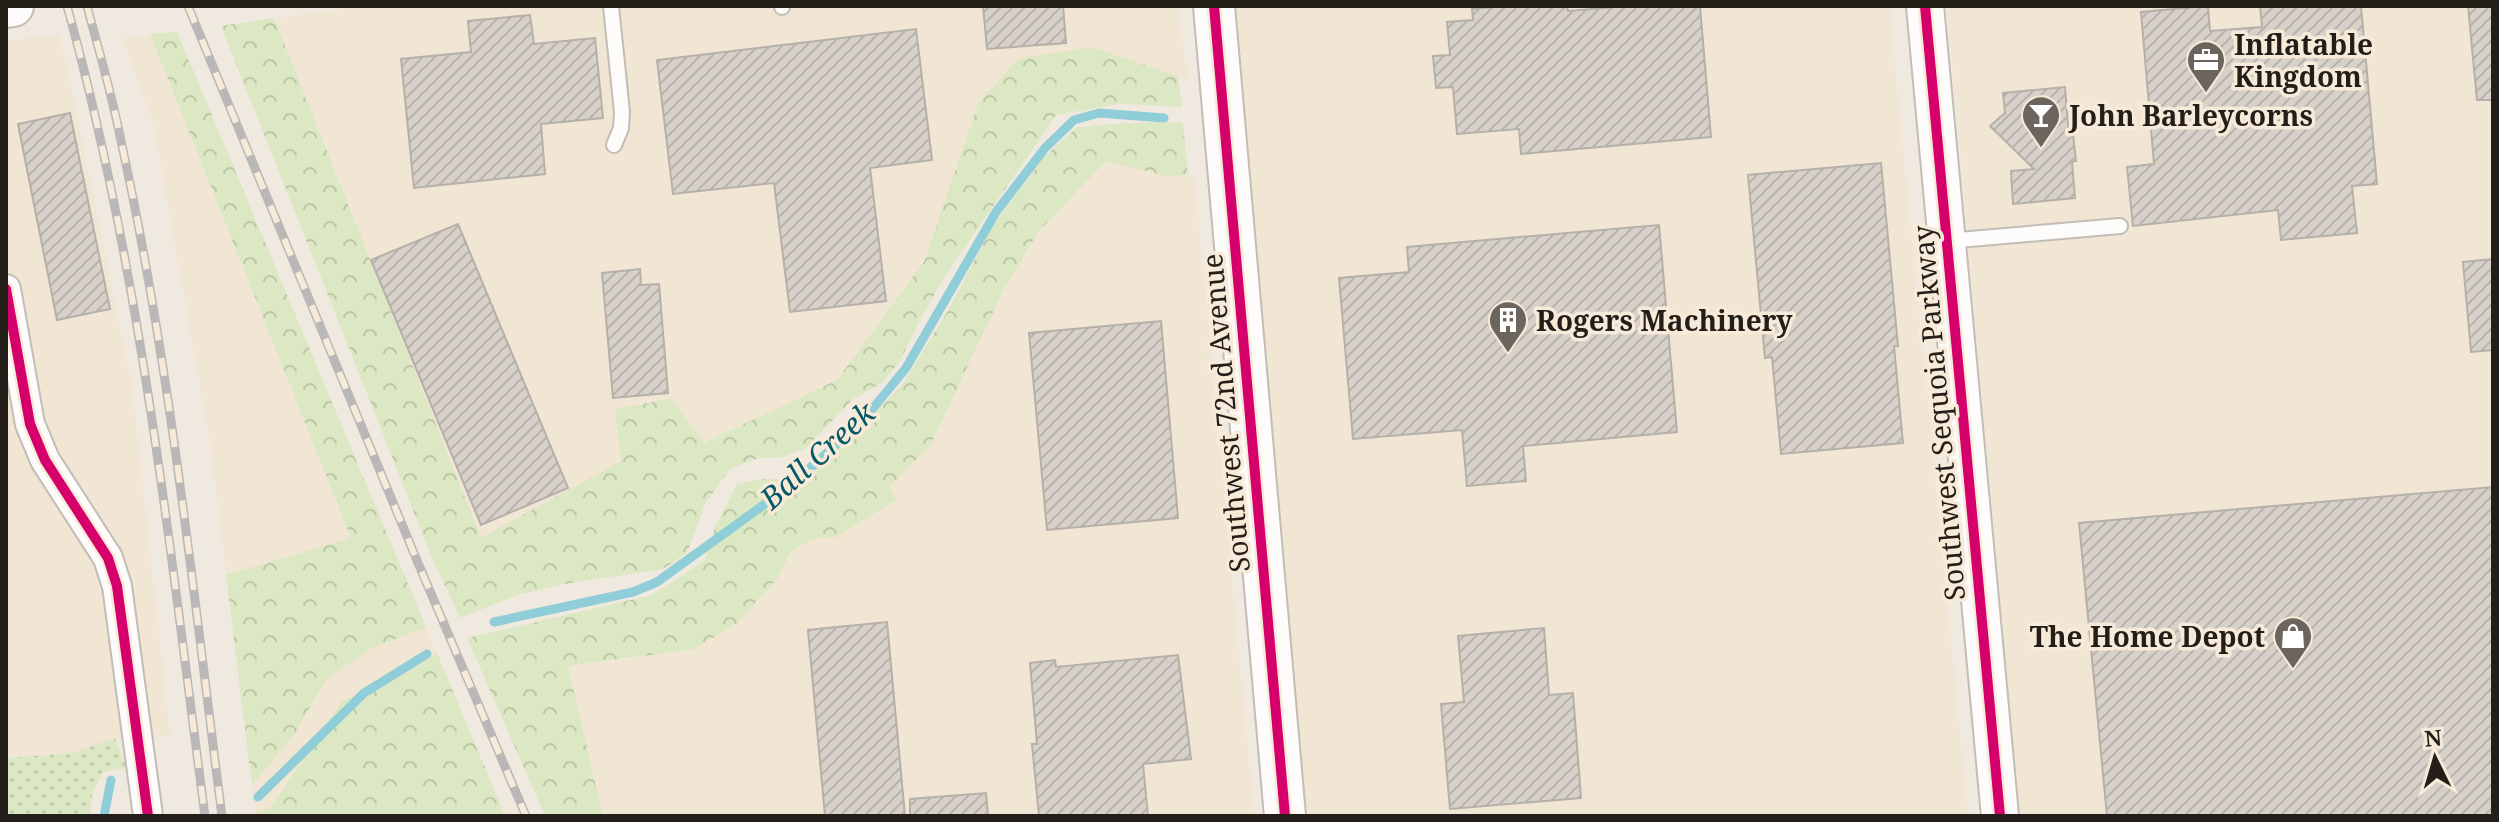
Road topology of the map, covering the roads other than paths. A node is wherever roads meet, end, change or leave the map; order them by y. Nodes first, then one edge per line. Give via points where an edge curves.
1 (13, 6) edge
2 (611, 6) edge
3 (1214, 6) edge
4 (1925, 6) edge
5 (6, 7) edge
6 (614, 145) dead end
7 (2120, 226) dead end
8 (1947, 241) junction
9 (6, 289) edge
10 (148, 816) edge
11 (1285, 816) edge
12 (2000, 816) edge

1 - 5 main road
2 - 6 lane via 622,112
3 - 11 main road, Southwest 72nd Avenue
4 - 8 street, Southwest Sequoia Parkway
7 - 8 lane
8 - 12 street, Southwest Sequoia Parkway
9 - 10 street via 34,434 108,558 117,586

